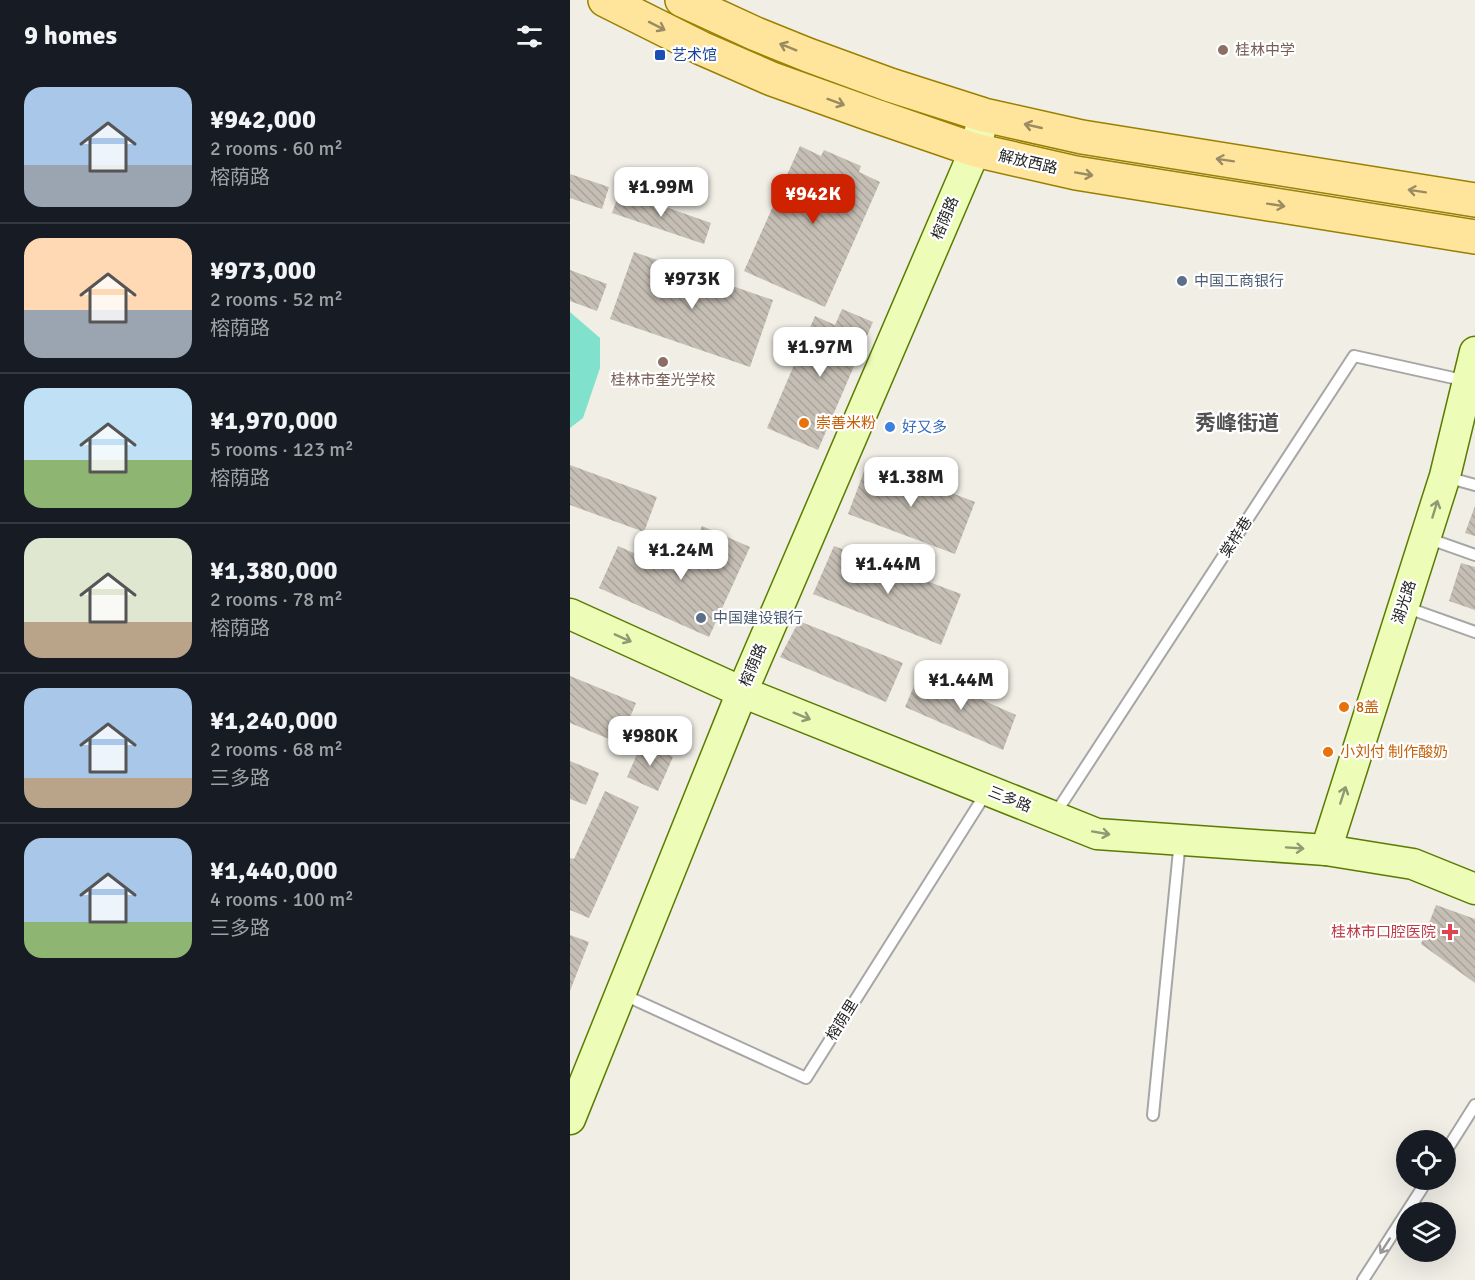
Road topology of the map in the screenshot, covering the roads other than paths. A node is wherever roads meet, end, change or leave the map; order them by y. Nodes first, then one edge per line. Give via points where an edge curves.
1 (605, 0) edge
2 (682, 0) edge
3 (984, 115) junction
4 (975, 150) junction
5 (1475, 201) edge
6 (1475, 237) edge
7 (1475, 352) edge
8 (1469, 381) junction
9 (1445, 476) junction
10 (1475, 485) edge
11 (1425, 538) junction
12 (1475, 555) edge
13 (1403, 606) junction
14 (570, 614) edge
15 (1475, 632) edge
16 (742, 692) junction
17 (988, 790) junction
18 (1054, 817) junction
19 (1180, 840) junction
20 (1326, 850) junction
21 (1475, 889) edge
22 (620, 993) junction
23 (1475, 1106) edge
24 (1153, 1115) dead end
25 (570, 1119) edge
26 (1456, 1135) edge
27 (1421, 1190) edge
28 (1363, 1280) edge

1 -> 4 main road, 解放西路 via 772,79
3 -> 2 main road via 808,55
3 - 4 street, 榕荫路
5 -> 3 main road via 1082,137
4 -> 6 main road, 解放西路 via 1076,173
4 - 16 street, 榕荫路
7 - 8 street, 湖光路
8 - 9 street, 湖光路
8 - 18 lane, 棠梓巷 via 1354,356
9 - 10 lane
11 -> 9 street, 湖光路
11 - 12 lane
11 - 13 street, 湖光路
13 - 15 lane
20 -> 13 street, 湖光路
14 -> 16 street, 三多路
16 -> 17 street, 三多路
16 - 22 street, 榕荫路
17 - 18 street, 三多路
17 - 22 lane, 榕荫里 via 806,1078
18 -> 19 street, 三多路 via 1097,834
19 -> 20 street, 三多路
19 - 24 lane
20 - 21 street, 三多路 via 1413,864
22 - 25 street, 榕荫路
23 - 26 lane
27 -> 28 lane

